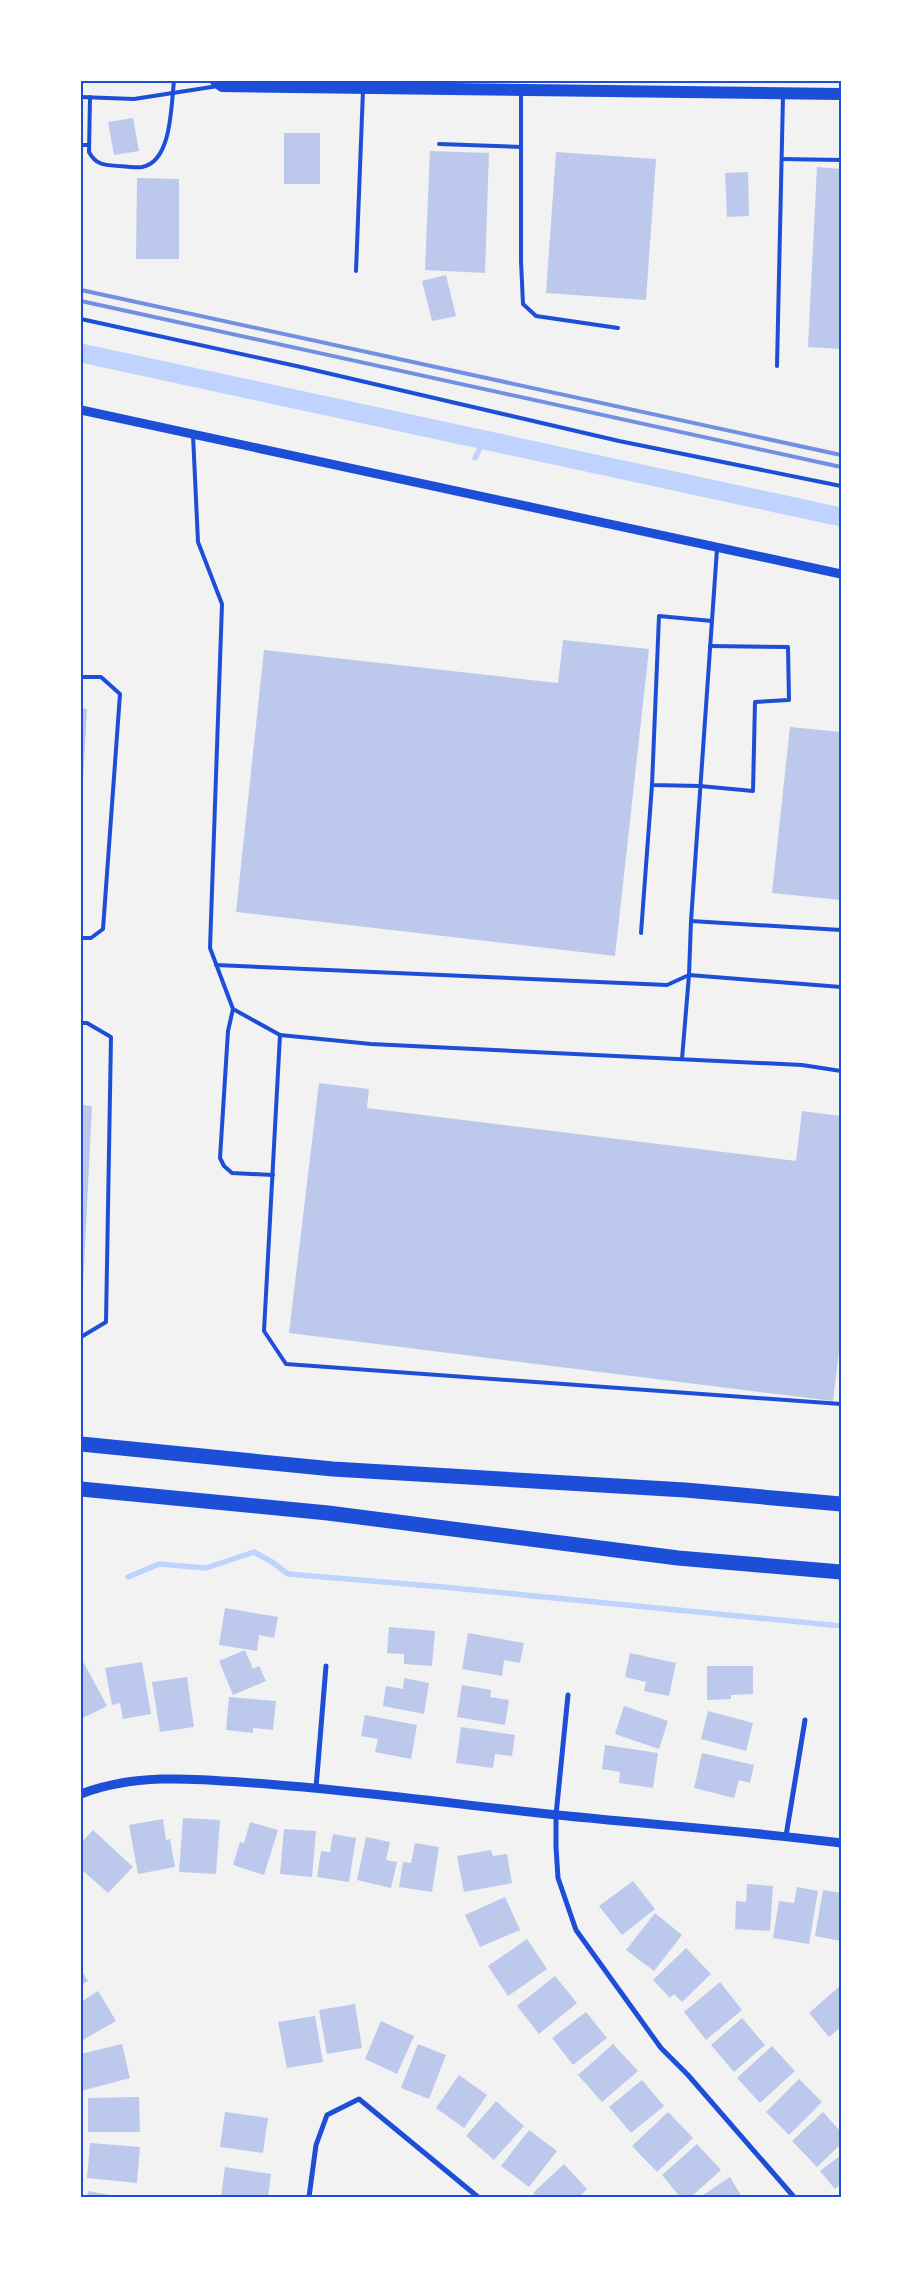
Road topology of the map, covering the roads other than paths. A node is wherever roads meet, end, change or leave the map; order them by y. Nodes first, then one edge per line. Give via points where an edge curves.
1 (174, 81) edge
2 (219, 83) edge
3 (363, 87) junction
4 (521, 90) junction
5 (173, 92) junction
6 (784, 93) junction
7 (841, 94) edge
8 (81, 97) edge
9 (90, 97) junction
10 (439, 144) dead end
11 (81, 145) edge
12 (89, 145) junction
13 (521, 147) junction
14 (782, 159) junction
15 (841, 160) edge
16 (356, 271) dead end
17 (81, 319) edge
18 (618, 328) dead end
19 (777, 366) dead end
20 (81, 410) edge
21 (193, 434) junction
22 (841, 486) edge
23 (717, 548) junction
24 (841, 574) edge
25 (712, 621) junction
26 (710, 646) junction
27 (81, 677) edge
28 (652, 785) junction
29 (700, 786) junction
30 (691, 921) junction
31 (841, 930) edge
32 (641, 933) dead end
33 (81, 938) edge
34 (216, 965) junction
35 (689, 975) junction
36 (841, 987) edge
37 (233, 1009) junction
38 (81, 1023) edge
39 (280, 1036) junction
40 (682, 1059) junction
41 (841, 1071) edge
42 (273, 1175) junction
43 (81, 1337) edge
44 (841, 1404) edge
45 (81, 1444) edge
46 (81, 1489) edge
47 (841, 1504) edge
48 (841, 1572) edge
49 (326, 1666) dead end
50 (568, 1695) dead end
51 (806, 1720) dead end
52 (316, 1788) junction
53 (81, 1794) edge
54 (556, 1815) junction
55 (786, 1836) junction
56 (841, 1843) edge
57 (309, 2197) edge
58 (478, 2197) edge
59 (794, 2197) edge

1 - 5 lane
2 - 3 main road
2 - 5 lane
3 - 4 main road
3 - 16 lane
4 - 6 main road
4 - 13 lane
5 - 9 lane via 134,99
5 - 12 lane via 164,149 155,161 142,167 101,165 93,160
6 - 7 main road
6 - 14 lane
8 - 9 lane
9 - 12 lane
10 - 13 lane
11 - 12 lane
13 - 18 lane via 523,304 536,316
14 - 15 lane
14 - 19 lane
17 - 22 lane via 619,441
20 - 21 street
21 - 23 street
21 - 34 lane via 198,542 222,604 210,948
23 - 24 street
23 - 25 lane
25 - 26 lane
25 - 28 lane via 659,616
26 - 29 lane
26 - 29 lane via 788,647 789,700 755,702 753,791
27 - 33 lane via 101,677 120,694 103,930 91,938
28 - 29 lane
28 - 32 lane
29 - 30 lane
30 - 31 lane
30 - 35 lane
34 - 35 lane via 667,985
34 - 37 lane
35 - 36 lane
35 - 40 lane
37 - 39 lane
37 - 42 lane via 228,1031 220,1158 227,1171 232,1173
38 - 43 lane via 87,1023 111,1037 106,1322
39 - 40 lane via 371,1044
39 - 42 lane
40 - 41 lane via 802,1065
42 - 44 lane via 264,1331 286,1364
45 - 47 highway via 334,1469 684,1490
46 - 48 highway via 328,1513 678,1558
49 - 52 street
50 - 54 street
51 - 55 street
52 - 53 street via 174,1778 100,1787
52 - 54 street
54 - 55 street
54 - 59 street via 558,1878 576,1930 661,2048 688,2074
55 - 56 street
57 - 58 street via 316,2145 327,2115 359,2099

